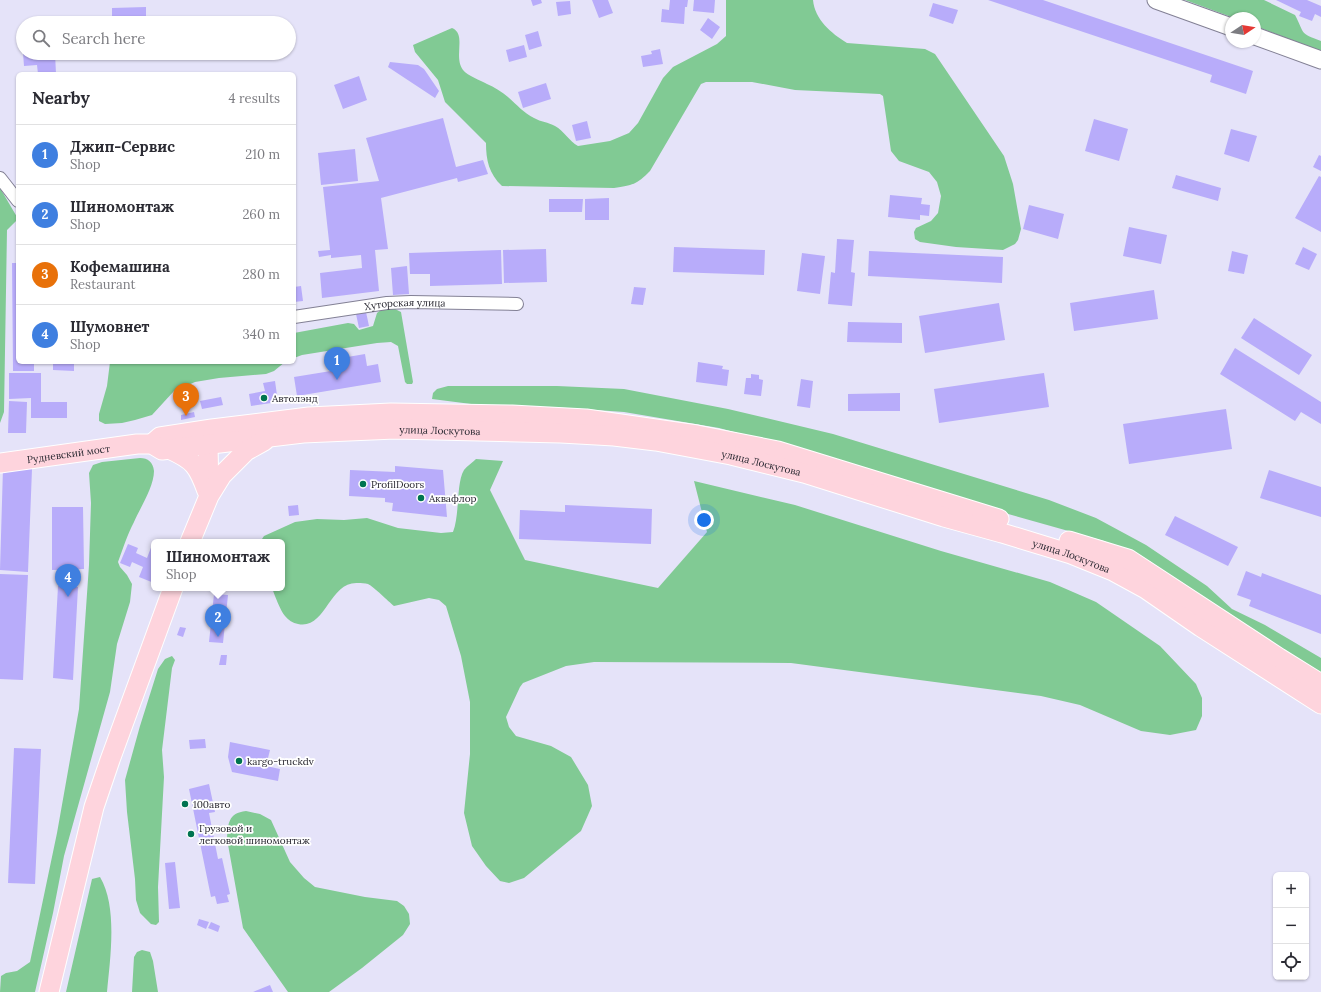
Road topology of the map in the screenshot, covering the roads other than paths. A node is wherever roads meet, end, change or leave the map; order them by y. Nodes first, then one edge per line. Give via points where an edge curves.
1 (1156, 0) edge
2 (1225, 25) edge
3 (1261, 38) edge
4 (1321, 60) edge
5 (0, 178) edge
6 (16, 198) edge
7 (517, 304) dead end
8 (296, 317) edge
9 (206, 438) junction
10 (270, 438) junction
11 (153, 446) junction
12 (0, 462) edge
13 (209, 496) junction
14 (191, 539) edge
15 (172, 591) edge
16 (1321, 684) edge
17 (1321, 704) edge
18 (49, 992) edge

1 - 2 street
3 - 4 street
5 - 6 street
7 - 8 street, Хуторская улица via 387,303
9 - 10 main road, улица Лоскутова
9 - 11 main road, улица Лоскутова via 160,437
9 - 13 main road
9 - 16 main road, улица Лоскутова via 309,418 391,413 512,415 586,419 697,435 778,451 1128,559
10 - 13 main road via 246,451 222,475
10 - 17 main road, улица Лоскутова via 316,432 395,428 614,436 731,455 796,471 1071,554 1113,571 1146,589
11 - 12 main road, Рудневский мост
11 - 13 main road via 185,456 201,475
13 - 14 main road
15 - 18 main road via 94,806

